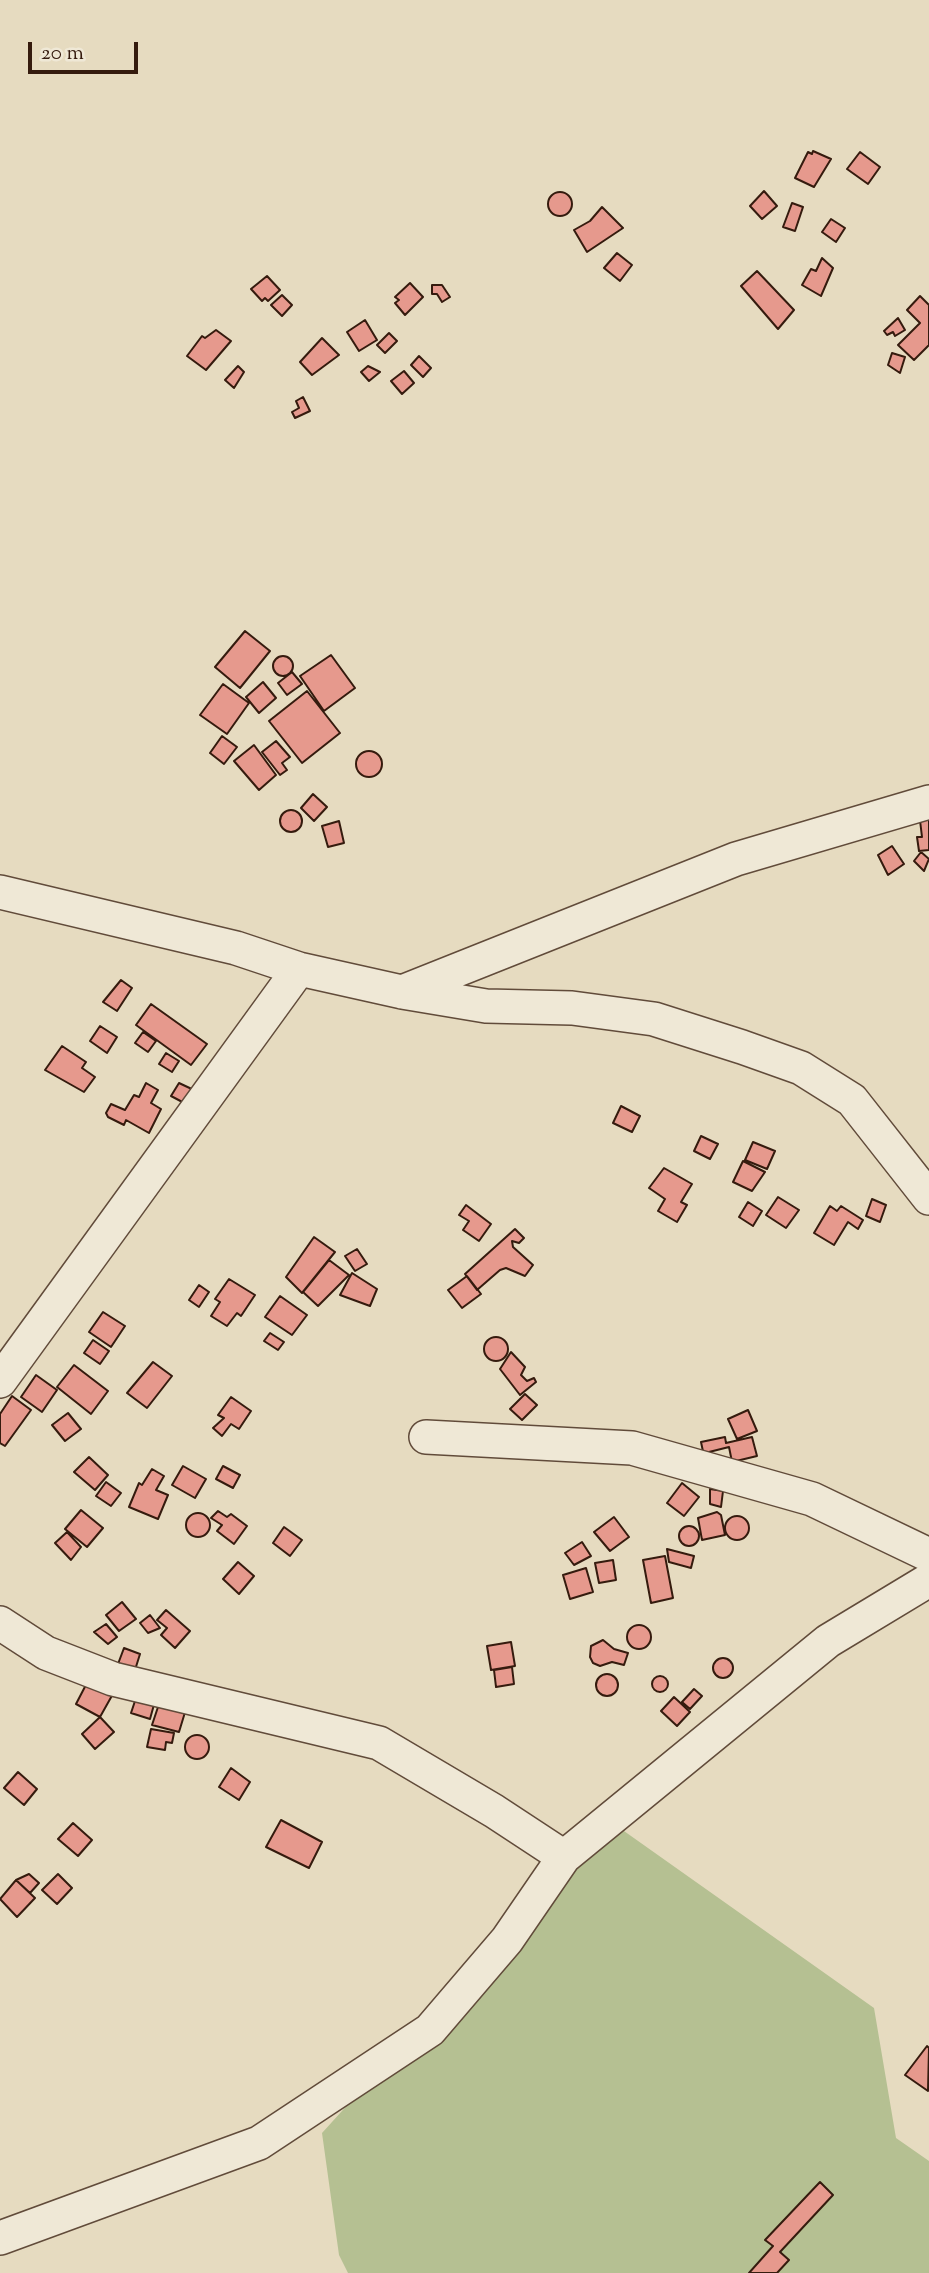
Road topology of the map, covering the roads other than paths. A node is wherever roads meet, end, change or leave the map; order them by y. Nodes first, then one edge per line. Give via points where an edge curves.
1 (929, 802) edge
2 (0, 892) edge
3 (299, 969) junction
4 (402, 992) junction
5 (929, 1198) edge
6 (0, 1381) edge
7 (426, 1437) dead end
8 (929, 1555) edge
9 (929, 1580) edge
10 (0, 1623) edge
11 (564, 1857) junction
12 (0, 2238) edge

1 - 4 street via 736,859
2 - 3 street via 236,947
3 - 4 street
3 - 6 street
4 - 5 street via 486,1006 572,1008 654,1019 801,1068 852,1100
7 - 8 street via 632,1448 812,1499
9 - 11 street via 828,1641
10 - 11 street via 46,1653 113,1679 379,1743
11 - 12 street via 507,1940 430,2030 260,2143

